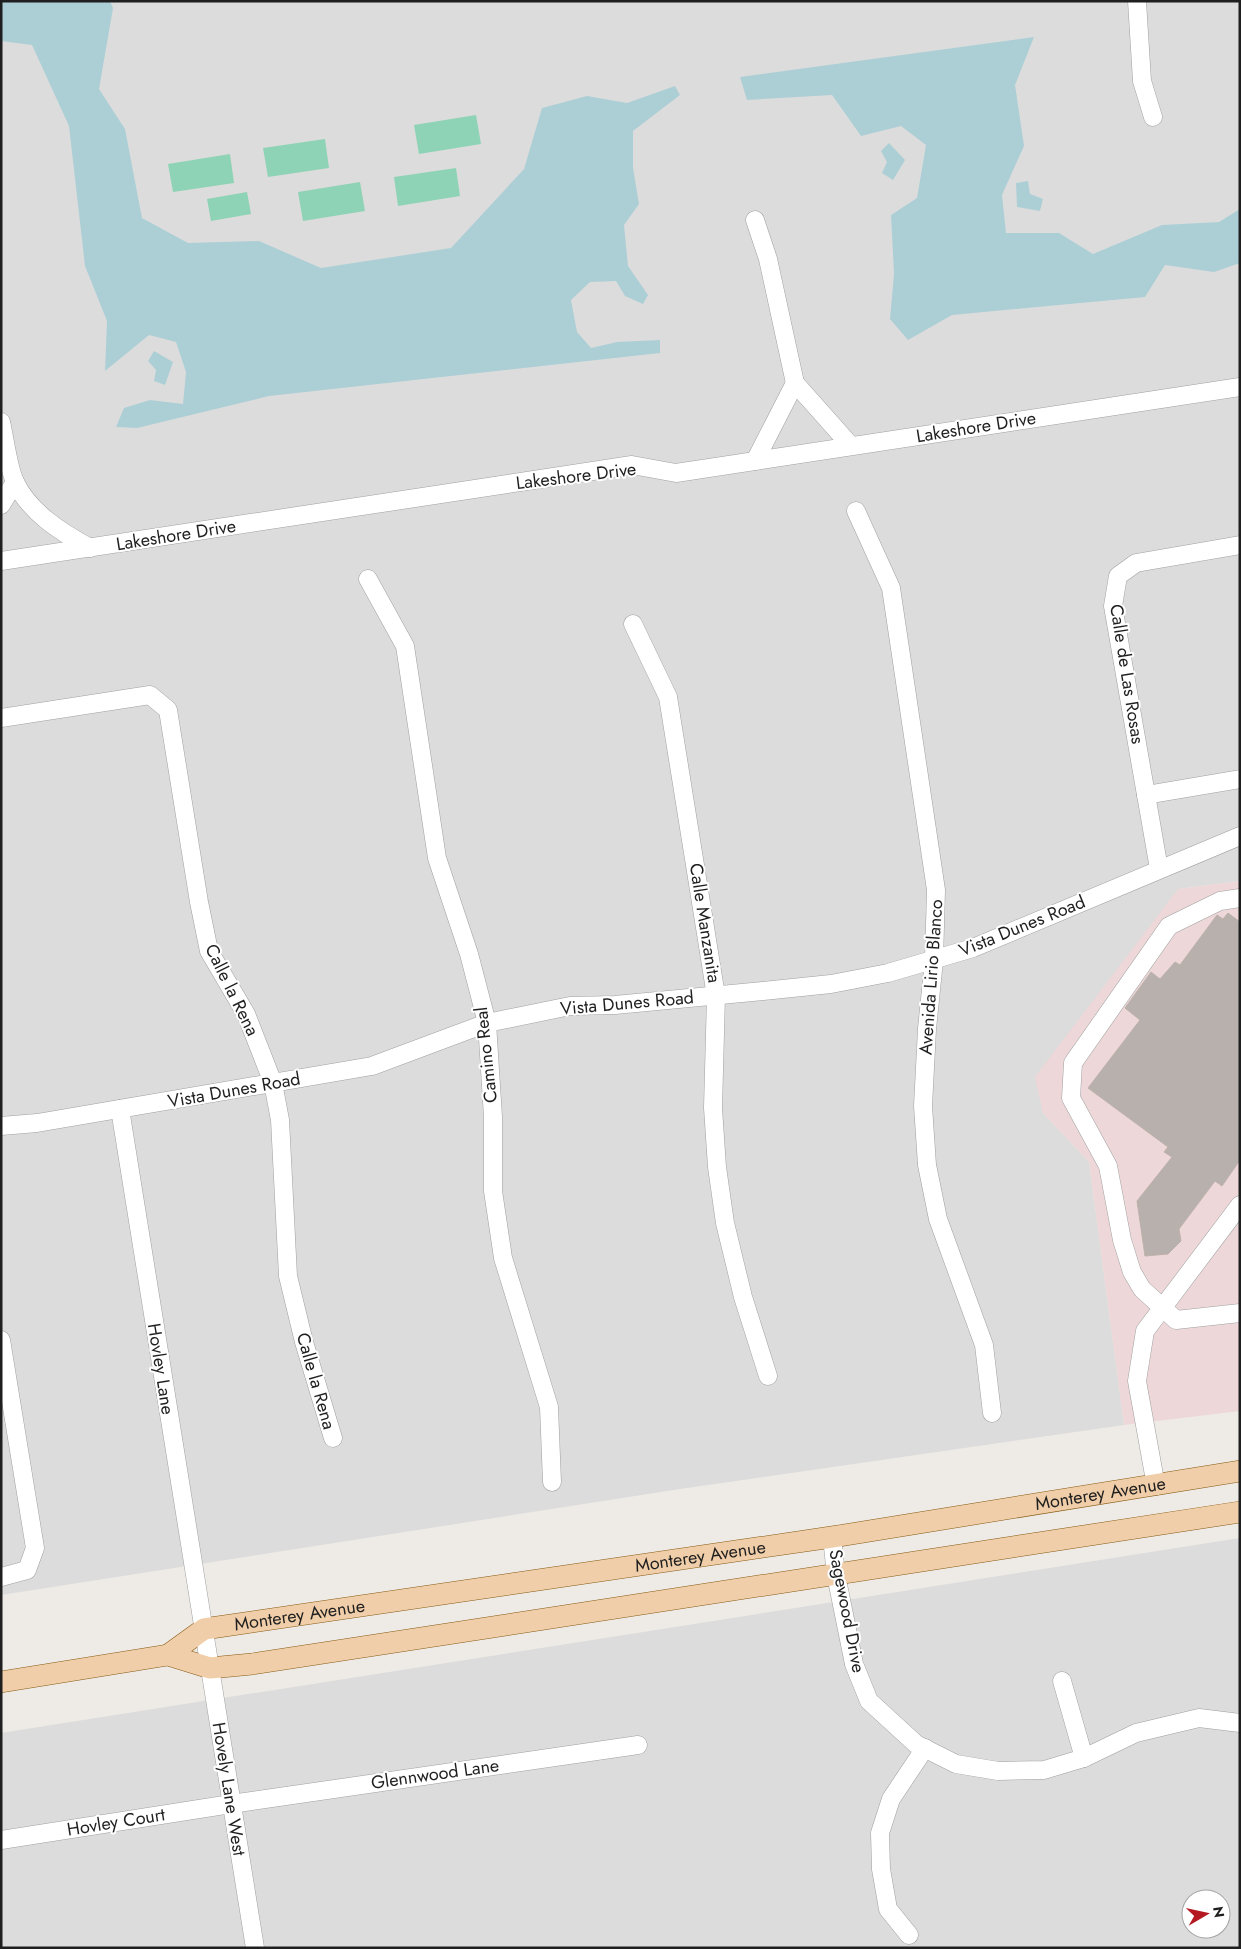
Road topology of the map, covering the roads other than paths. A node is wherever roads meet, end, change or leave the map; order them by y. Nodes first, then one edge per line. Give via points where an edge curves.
1 (1137, 1) edge
2 (1153, 117) dead end
3 (755, 220) dead end
4 (795, 384) junction
5 (1240, 387) edge
6 (1, 422) edge
7 (851, 446) junction
8 (755, 461) junction
9 (15, 482) junction
10 (1, 505) edge
11 (856, 511) dead end
12 (1240, 545) edge
13 (90, 548) junction
14 (1, 560) edge
15 (368, 579) dead end
16 (633, 624) dead end
17 (1, 718) edge
18 (1240, 779) edge
19 (1146, 795) junction
20 (1240, 836) edge
21 (1159, 868) junction
22 (1240, 898) edge
23 (934, 960) junction
24 (716, 996) junction
25 (487, 1023) junction
26 (274, 1083) junction
27 (120, 1109) junction
28 (1, 1126) edge
29 (1240, 1205) edge
30 (1163, 1307) junction
31 (1240, 1313) edge
32 (1, 1340) edge
33 (768, 1376) dead end
34 (992, 1413) dead end
35 (332, 1438) dead end
36 (1240, 1471) edge
37 (552, 1482) dead end
38 (1156, 1486) junction
39 (1240, 1512) edge
40 (832, 1537) junction
41 (836, 1574) junction
42 (1, 1577) edge
43 (204, 1629) junction
44 (168, 1655) junction
45 (210, 1668) junction
46 (1062, 1681) dead end
47 (1, 1682) edge
48 (1240, 1723) edge
49 (638, 1745) dead end
50 (925, 1748) junction
51 (1084, 1758) junction
52 (231, 1804) junction
53 (1, 1840) edge
54 (909, 1934) dead end
55 (255, 1948) edge

1 - 2 street via 1142,82
3 - 4 street via 768,259
4 - 7 street
4 - 8 street
5 - 7 street, Lakeshore Drive
6 - 9 street
7 - 8 street, Lakeshore Drive
8 - 13 street, Lakeshore Drive via 676,473 632,465
9 - 10 street
9 - 13 street via 33,507 57,530
11 - 23 street, Avenida Lirio Blanco via 891,588 936,890
12 - 19 street, Calle de Las Rosas via 1136,562 1118,576 1113,606
13 - 14 street, Lakeshore Drive
15 - 25 street, Camino Real via 405,646 437,858 469,954
16 - 24 street, Calle Manzanita via 668,697
17 - 26 street, Calle la Rena via 150,695 168,710 209,951 246,1014
18 - 19 street
19 - 21 street, Calle de Las Rosas
20 - 21 street, Vista Dunes Road
21 - 23 street, Vista Dunes Road via 973,948
22 - 30 street via 1220,901 1169,926 1073,1063 1071,1098 1108,1166 1122,1240 1132,1272 1142,1289
23 - 24 street, Vista Dunes Road via 831,984
23 - 34 street, Avenida Lirio Blanco via 923,1106 927,1166 938,1218 984,1346
24 - 25 street, Vista Dunes Road via 570,1006
24 - 33 street, Calle Manzanita via 713,1108 725,1223 743,1297
25 - 26 street, Vista Dunes Road via 372,1066
25 - 37 street, Camino Real via 493,1118 493,1191 503,1258 549,1407
26 - 27 street, Vista Dunes Road
26 - 35 street, Calle la Rena via 280,1120 288,1276
27 - 28 street, Vista Dunes Road
27 - 43 street, Hovley Lane
29 - 30 street
30 - 31 street via 1176,1320
30 - 38 street via 1145,1330 1137,1382
32 - 42 street via 36,1548 27,1570
36 - 38 main road, Monterey Avenue
38 - 40 main road, Monterey Avenue
39 - 41 main road, Monterey Avenue
40 - 41 street, Sagewood Drive
40 - 43 main road, Monterey Avenue
41 - 45 main road, Monterey Avenue
41 - 50 street, Sagewood Drive via 854,1664 869,1701 916,1744
43 - 44 main road, Monterey Avenue
43 - 45 street, Hovely Lane West
44 - 45 main road, Monterey Avenue
44 - 47 main road, Monterey Avenue
45 - 52 street, Hovely Lane West
46 - 51 street
48 - 51 street, Sagewood Drive via 1199,1718 1136,1733
49 - 52 street, Glennwood Lane
50 - 51 street, Sagewood Drive via 956,1764 998,1771 1044,1770
50 - 54 street via 891,1799 880,1833 881,1869 888,1909
52 - 53 street, Hovley Court
52 - 55 street, Hovely Lane West

